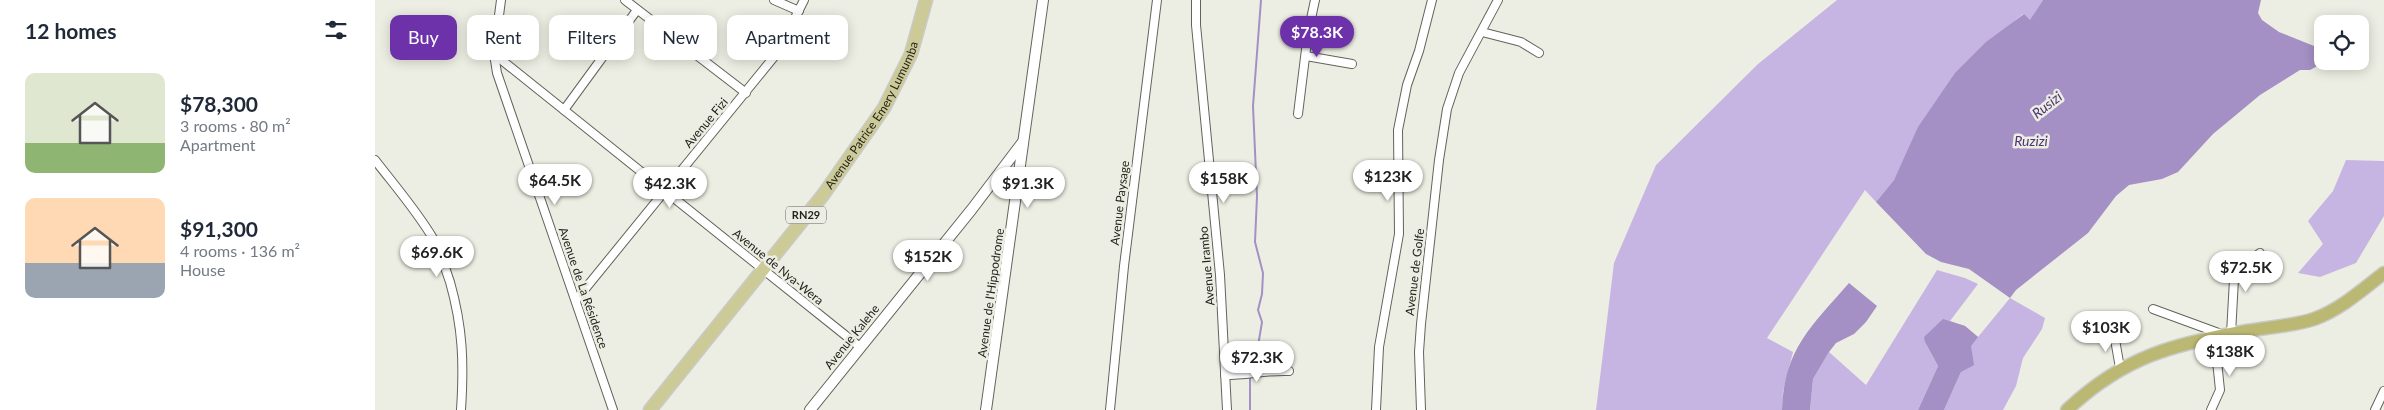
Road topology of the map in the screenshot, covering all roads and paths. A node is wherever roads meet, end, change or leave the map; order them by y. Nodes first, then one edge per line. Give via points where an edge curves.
1 (501, 0) edge
2 (625, 0) edge
3 (774, 0) edge
4 (804, 0) edge
5 (926, 0) edge
6 (1043, 0) edge
7 (1157, 0) edge
8 (1196, 0) edge
9 (1315, 0) edge
10 (1432, 0) edge
11 (1498, 0) edge
12 (637, 10) junction
13 (799, 11) junction
14 (499, 15) edge
15 (1482, 32) junction
16 (1539, 54) dead end
17 (1306, 56) junction
18 (495, 60) edge
19 (502, 60) edge
20 (1352, 64) dead end
21 (746, 93) junction
22 (564, 110) junction
23 (1298, 114) dead end
24 (1025, 138) junction
25 (375, 160) edge
26 (999, 174) junction
27 (1019, 181) junction
28 (665, 191) junction
29 (2260, 253) dead end
30 (763, 268) junction
31 (2384, 273) edge
32 (576, 300) junction
33 (2153, 309) dead end
34 (2249, 331) junction
35 (2114, 334) dead end
36 (2227, 335) junction
37 (860, 348) junction
38 (2245, 350) dead end
39 (2120, 368) junction
40 (1289, 371) dead end
41 (1225, 375) junction
42 (2384, 391) edge
43 (461, 410) edge
44 (613, 410) edge
45 (650, 410) edge
46 (810, 410) edge
47 (986, 410) edge
48 (1110, 410) edge
49 (1227, 410) edge
50 (1377, 410) edge
51 (1421, 410) edge
52 (2067, 410) edge
53 (2211, 410) edge
54 (2375, 410) edge

1 - 14 street, Avenue de La Résidence
2 - 12 street
3 - 13 street
4 - 13 street, Avenue Fizi
5 - 30 main road, Avenue Patrice Emery Lumumba / RN29 via 911,54 884,108 823,194
6 - 24 street, Avenue de l'Hippodrome
7 - 48 street, Avenue Paysage via 1123,266
8 - 41 street, Avenue Irambo via 1220,275
9 - 17 street
10 - 50 street via 1398,130 1399,234 1379,347
11 - 15 street, Avenue de Golfe
12 - 21 street
12 - 22 street
13 - 21 street, Avenue Fizi via 778,52
15 - 16 street via 1521,42
15 - 51 street, Avenue de Golfe via 1451,92 1442,140 1421,324
17 - 20 street
17 - 23 street
18 - 32 street, Avenue de La Résidence
19 - 22 street, Avenue de Nya-Wera
21 - 28 street, Avenue Fizi
22 - 28 street, Avenue de Nya-Wera
24 - 26 street, Avenue Kalehe
24 - 27 street, Avenue de l'Hippodrome
25 - 43 street via 435,241 443,261 458,310 462,336
26 - 27 street
26 - 37 street, Avenue Kalehe
27 - 47 street, Avenue de l'Hippodrome
28 - 30 street, Avenue de Nya-Wera
28 - 32 street, Avenue Fizi
29 - 36 street via 2238,270 2234,279
30 - 37 street, Avenue de Nya-Wera
30 - 45 main road, Avenue Patrice Emery Lumumba / RN29
31 - 34 highway via 2341,306 2316,318
32 - 44 street, Avenue de La Résidence
33 - 36 street
34 - 36 highway
34 - 38 street
35 - 39 street
36 - 39 highway via 2153,354
36 - 53 street via 2217,361 2220,390
37 - 46 street, Avenue Kalehe
39 - 52 highway
40 - 41 street
41 - 49 street, Avenue Irambo
42 - 54 street

